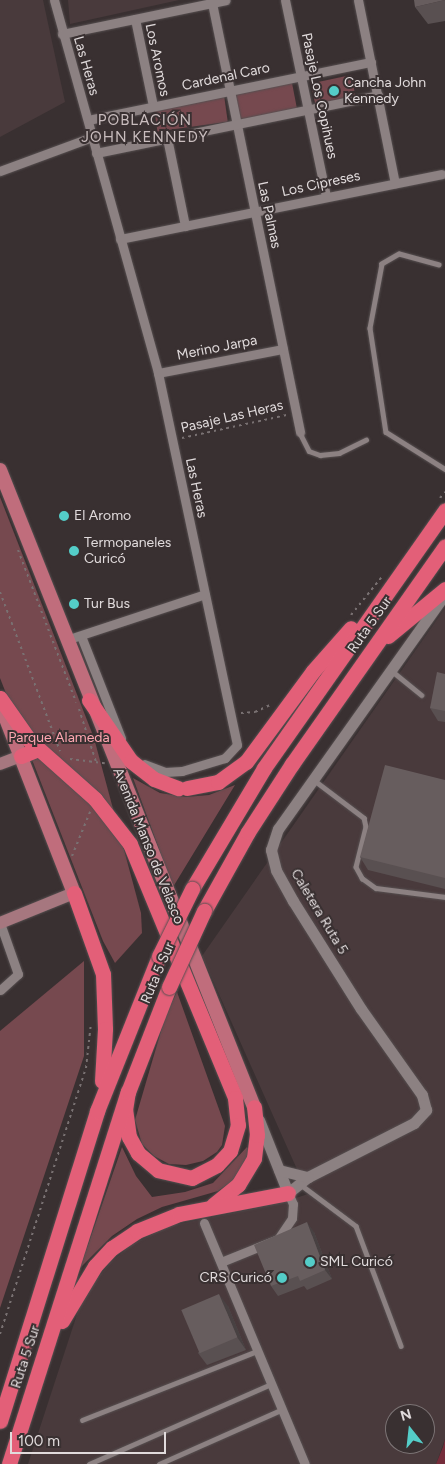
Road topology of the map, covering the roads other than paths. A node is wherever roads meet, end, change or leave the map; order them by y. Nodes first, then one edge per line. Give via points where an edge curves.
1 (54, 0) edge
2 (226, 0) edge
3 (286, 0) edge
4 (358, 0) edge
5 (212, 3) junction
6 (135, 19) junction
7 (62, 34) junction
8 (371, 62) junction
9 (301, 76) junction
10 (230, 90) junction
11 (378, 95) junction
12 (153, 106) junction
13 (308, 110) junction
14 (88, 120) junction
15 (237, 124) junction
16 (92, 137) junction
17 (167, 138) junction
18 (96, 153) junction
19 (0, 171) edge
20 (441, 174) dead end
21 (396, 183) junction
22 (326, 197) junction
23 (255, 212) junction
24 (185, 226) junction
25 (120, 239) junction
26 (439, 265) dead end
27 (283, 349) junction
28 (158, 373) junction
29 (300, 432) joint
30 (366, 440) dead end
31 (0, 470) edge
32 (445, 470) edge
33 (445, 510) edge
34 (445, 546) edge
35 (397, 577) junction
36 (445, 589) edge
37 (205, 594) junction
38 (445, 594) edge
39 (441, 605) edge
40 (81, 636) junction
41 (66, 640) junction
42 (371, 652) junction
43 (391, 670) junction
44 (422, 695) dead end
45 (0, 698) edge
46 (89, 700) junction
47 (0, 703) edge
48 (38, 749) junction
49 (21, 756) junction
50 (0, 764) edge
51 (313, 780) junction
52 (74, 893) junction
53 (445, 897) edge
54 (0, 923) edge
55 (0, 990) edge
56 (128, 1092) junction
57 (254, 1107) junction
58 (97, 1111) junction
59 (279, 1170) junction
60 (298, 1184) junction
61 (206, 1216) junction
62 (221, 1262) junction
63 (401, 1346) dead end
64 (45, 1350) junction
65 (257, 1351) junction
66 (271, 1384) junction
67 (281, 1410) junction
68 (82, 1420) dead end
69 (0, 1421) edge
70 (9, 1464) edge
71 (89, 1464) edge
72 (159, 1464) edge
73 (306, 1464) edge

1 - 7 street, Las Heras
2 - 5 street
3 - 9 street, Pasaje Los Copihues
4 - 8 street
5 - 6 street
5 - 10 street, Las Palmas
6 - 7 street
6 - 12 street, Los Aromos
7 - 14 street, Las Heras
8 - 9 street, Cardenal Caro
8 - 11 street
9 - 10 street, Cardenal Caro
9 - 13 street, Pasaje Los Copihues
10 - 12 street, Cardenal Caro
10 - 15 street, Las Palmas
11 - 13 street
11 - 21 street
12 - 14 street, Cardenal Caro
13 - 15 street
13 - 22 street, Pasaje Los Copihues
14 - 16 street, Las Heras
15 - 17 street
15 - 23 street, Las Palmas
16 - 18 street, Las Heras
16 - 19 street
17 - 18 street
17 - 24 street
18 - 25 street, Las Heras
20 - 21 street, Los Cipreses
21 - 22 street, Los Cipreses
22 - 23 street, Los Cipreses
23 - 24 street, Los Cipreses
23 - 27 street, Las Palmas
24 - 25 street, Los Cipreses
25 - 28 street, Las Heras
26 - 32 lane via 399,254 382,264 370,328 386,432
27 - 28 street, Merino Jarpa
27 - 29 street, Las Palmas
28 - 37 street, Las Heras
29 - 30 lane via 309,451 320,455 339,453
31 - 41 main road, Avenida Manso de Velasco
33 - 35 highway, Ruta 5 Sur
34 - 42 highway, Ruta 5 Sur
35 - 46 highway via 313,671 246,762 218,782 183,788 158,782 138,768
35 - 58 highway, Ruta 5 Sur, bridge via 264,768 192,889 133,1016
36 - 42 highway
37 - 40 street
37 - 40 street, Las Heras via 237,745 225,758 182,771 165,772 142,763 124,743
38 - 39 street, Caletera Ruta 5
39 - 43 street, Caletera Ruta 5
40 - 41 street
41 - 46 main road, Avenida Manso de Velasco
42 - 56 highway, Ruta 5 Sur, bridge via 267,803 204,911 169,987
43 - 44 lane
43 - 51 street, Caletera Ruta 5
45 - 48 highway
46 - 57 main road, Avenida Manso de Velasco
47 - 49 main road
48 - 49 highway
48 - 56 highway via 96,799 130,844 235,1098 238,1125 230,1151 217,1165 192,1178 158,1170 138,1153 129,1137 125,1110
49 - 50 main road
49 - 52 main road
51 - 53 lane via 364,818 366,827 356,867 362,878 376,888
51 - 60 street, Caletera Ruta 5 via 272,840 273,863 298,910 361,1009 422,1095 426,1107 424,1116 414,1124
52 - 54 main road
52 - 58 highway via 103,974 105,1029
54 - 55 street via 18,974
56 - 64 highway, Ruta 5 Sur
57 - 59 street, Avenida Manso de Velasco
57 - 61 highway via 257,1143 251,1165 232,1192
58 - 69 highway, Ruta 5 Sur
59 - 60 street, Avenida Manso de Velasco
59 - 60 street
60 - 61 highway
60 - 62 street via 292,1218 278,1239
60 - 63 lane via 356,1226
61 - 62 street
61 - 64 highway via 148,1225 112,1248 83,1282
62 - 65 street
64 - 70 highway, Ruta 5 Sur
65 - 66 street
65 - 68 lane
66 - 67 street
66 - 71 lane
67 - 72 lane
67 - 73 street

